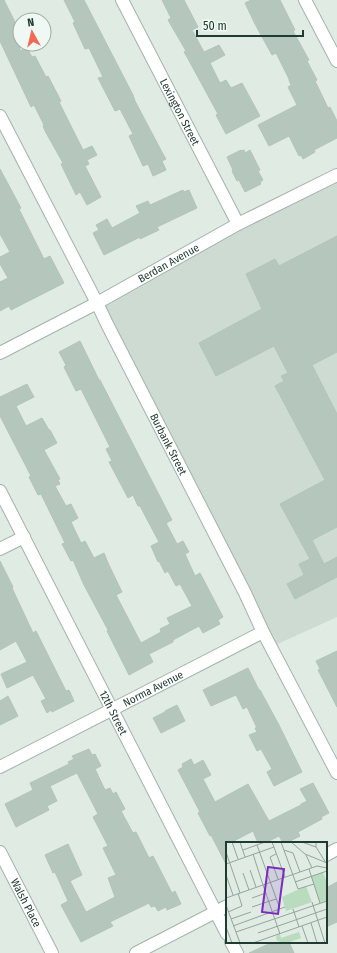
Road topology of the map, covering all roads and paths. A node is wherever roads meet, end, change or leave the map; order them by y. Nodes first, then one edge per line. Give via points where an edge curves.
1 (122, 0) edge
2 (305, 0) edge
3 (337, 61) edge
4 (0, 116) edge
5 (337, 175) edge
6 (238, 224) junction
7 (97, 303) junction
8 (0, 353) edge
9 (0, 491) edge
10 (24, 537) junction
11 (0, 549) edge
12 (263, 632) junction
13 (112, 710) junction
14 (0, 767) edge
15 (337, 773) edge
16 (337, 849) edge
17 (0, 852) edge
18 (327, 854) edge
19 (226, 907) edge
20 (216, 912) junction
21 (226, 932) edge
22 (232, 943) edge
23 (52, 953) edge
24 (136, 953) edge
25 (237, 953) edge

1 - 6 street, Lexington Street
2 - 3 street
4 - 7 street, Burbank Street
5 - 6 street, Berdan Avenue
6 - 7 street, Berdan Avenue
7 - 8 street, Berdan Avenue
7 - 12 street, Burbank Street
9 - 10 street, 12th Street
10 - 11 street
10 - 13 street, 12th Street
12 - 13 street, Norma Avenue
12 - 15 street, Burbank Street
13 - 14 street, Norma Avenue
13 - 20 street, 12th Street
16 - 18 street
17 - 23 street, Walsh Place
19 - 20 street
20 - 21 street, 12th Street
20 - 24 street
22 - 25 street

